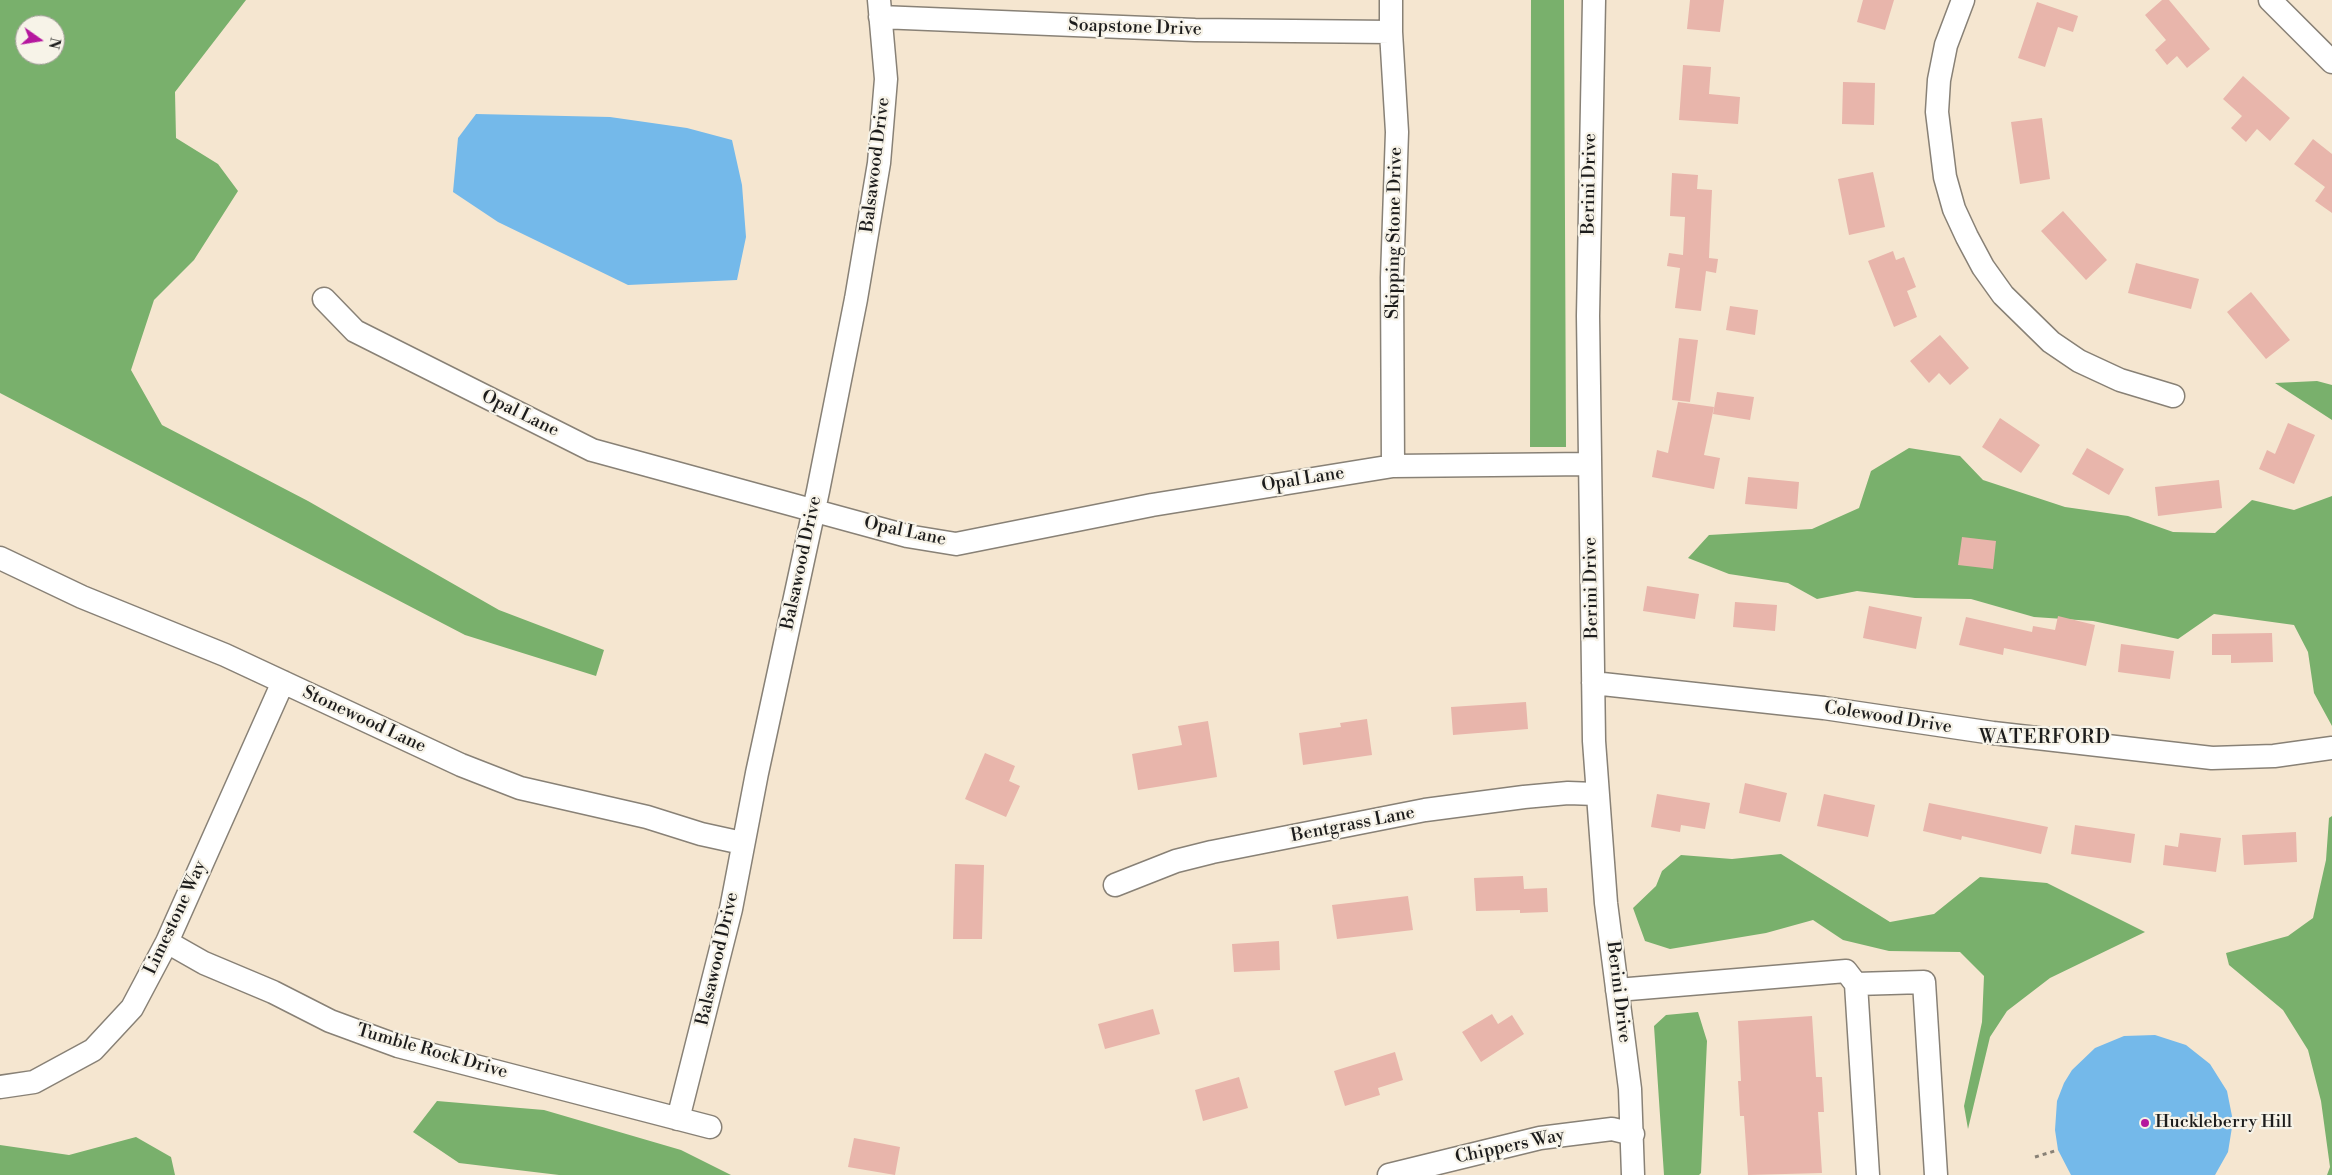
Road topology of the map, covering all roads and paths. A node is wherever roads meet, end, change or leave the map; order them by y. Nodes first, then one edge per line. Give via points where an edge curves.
1 (1391, 0) edge
2 (1594, 0) edge
3 (1963, 0) edge
4 (2270, 0) edge
5 (880, 8) edge
6 (1391, 32) junction
7 (2332, 62) edge
8 (324, 299) dead end
9 (2173, 396) dead end
10 (1590, 464) junction
11 (1393, 466) junction
12 (813, 510) junction
13 (0, 558) edge
14 (283, 682) junction
15 (1593, 683) junction
16 (2332, 748) edge
17 (1596, 794) junction
18 (742, 843) junction
19 (1115, 885) dead end
20 (166, 942) junction
21 (1856, 984) junction
22 (1617, 990) junction
23 (0, 1087) edge
24 (678, 1119) junction
25 (710, 1127) dead end
26 (1633, 1134) junction
27 (2058, 1150) dead end
28 (2035, 1157) dead end
29 (1389, 1175) edge
30 (1633, 1175) edge
31 (1868, 1175) edge
32 (1936, 1175) edge

1 - 6 street, Skipping Stone Drive
2 - 10 street, Berini Drive via 1588,316
3 - 9 street via 1946,45 1937,112 1945,177 1954,209 1975,252 2003,295 2051,342 2079,362 2120,380
4 - 7 street
5 - 6 street, Soapstone Drive via 1195,30
5 - 12 street, Balsawood Drive via 886,79 879,163 856,299
6 - 11 street, Skipping Stone Drive via 1397,132 1392,278
8 - 12 street, Opal Lane via 355,331 592,450
10 - 11 street, Opal Lane
10 - 15 street, Berini Drive
11 - 12 street, Opal Lane via 1170,502 956,544 907,536
12 - 18 street, Balsawood Drive
13 - 14 street, Stonewood Lane via 82,597
14 - 18 street, Stonewood Lane via 461,765 520,788
14 - 20 street, Limestone Way
15 - 16 street, Colewood Drive via 1824,708 1993,733 2212,758 2274,756
15 - 17 street, Berini Drive
17 - 19 street, Bentgrass Lane via 1524,796 1425,810 1212,852 1176,861
17 - 22 street, Berini Drive
18 - 24 street, Balsawood Drive via 730,910
20 - 23 street, Limestone Way via 132,1008 92,1050 34,1082
20 - 24 street, Tumble Rock Drive via 330,1021 398,1046
21 - 22 street via 1846,971
21 - 31 street
21 - 32 street via 1924,982
22 - 26 street, Berini Drive
24 - 25 street, Tumble Rock Drive
26 - 29 street, Chippers Way via 1612,1129 1540,1138
26 - 30 street, Berini Drive
27 - 28 path

